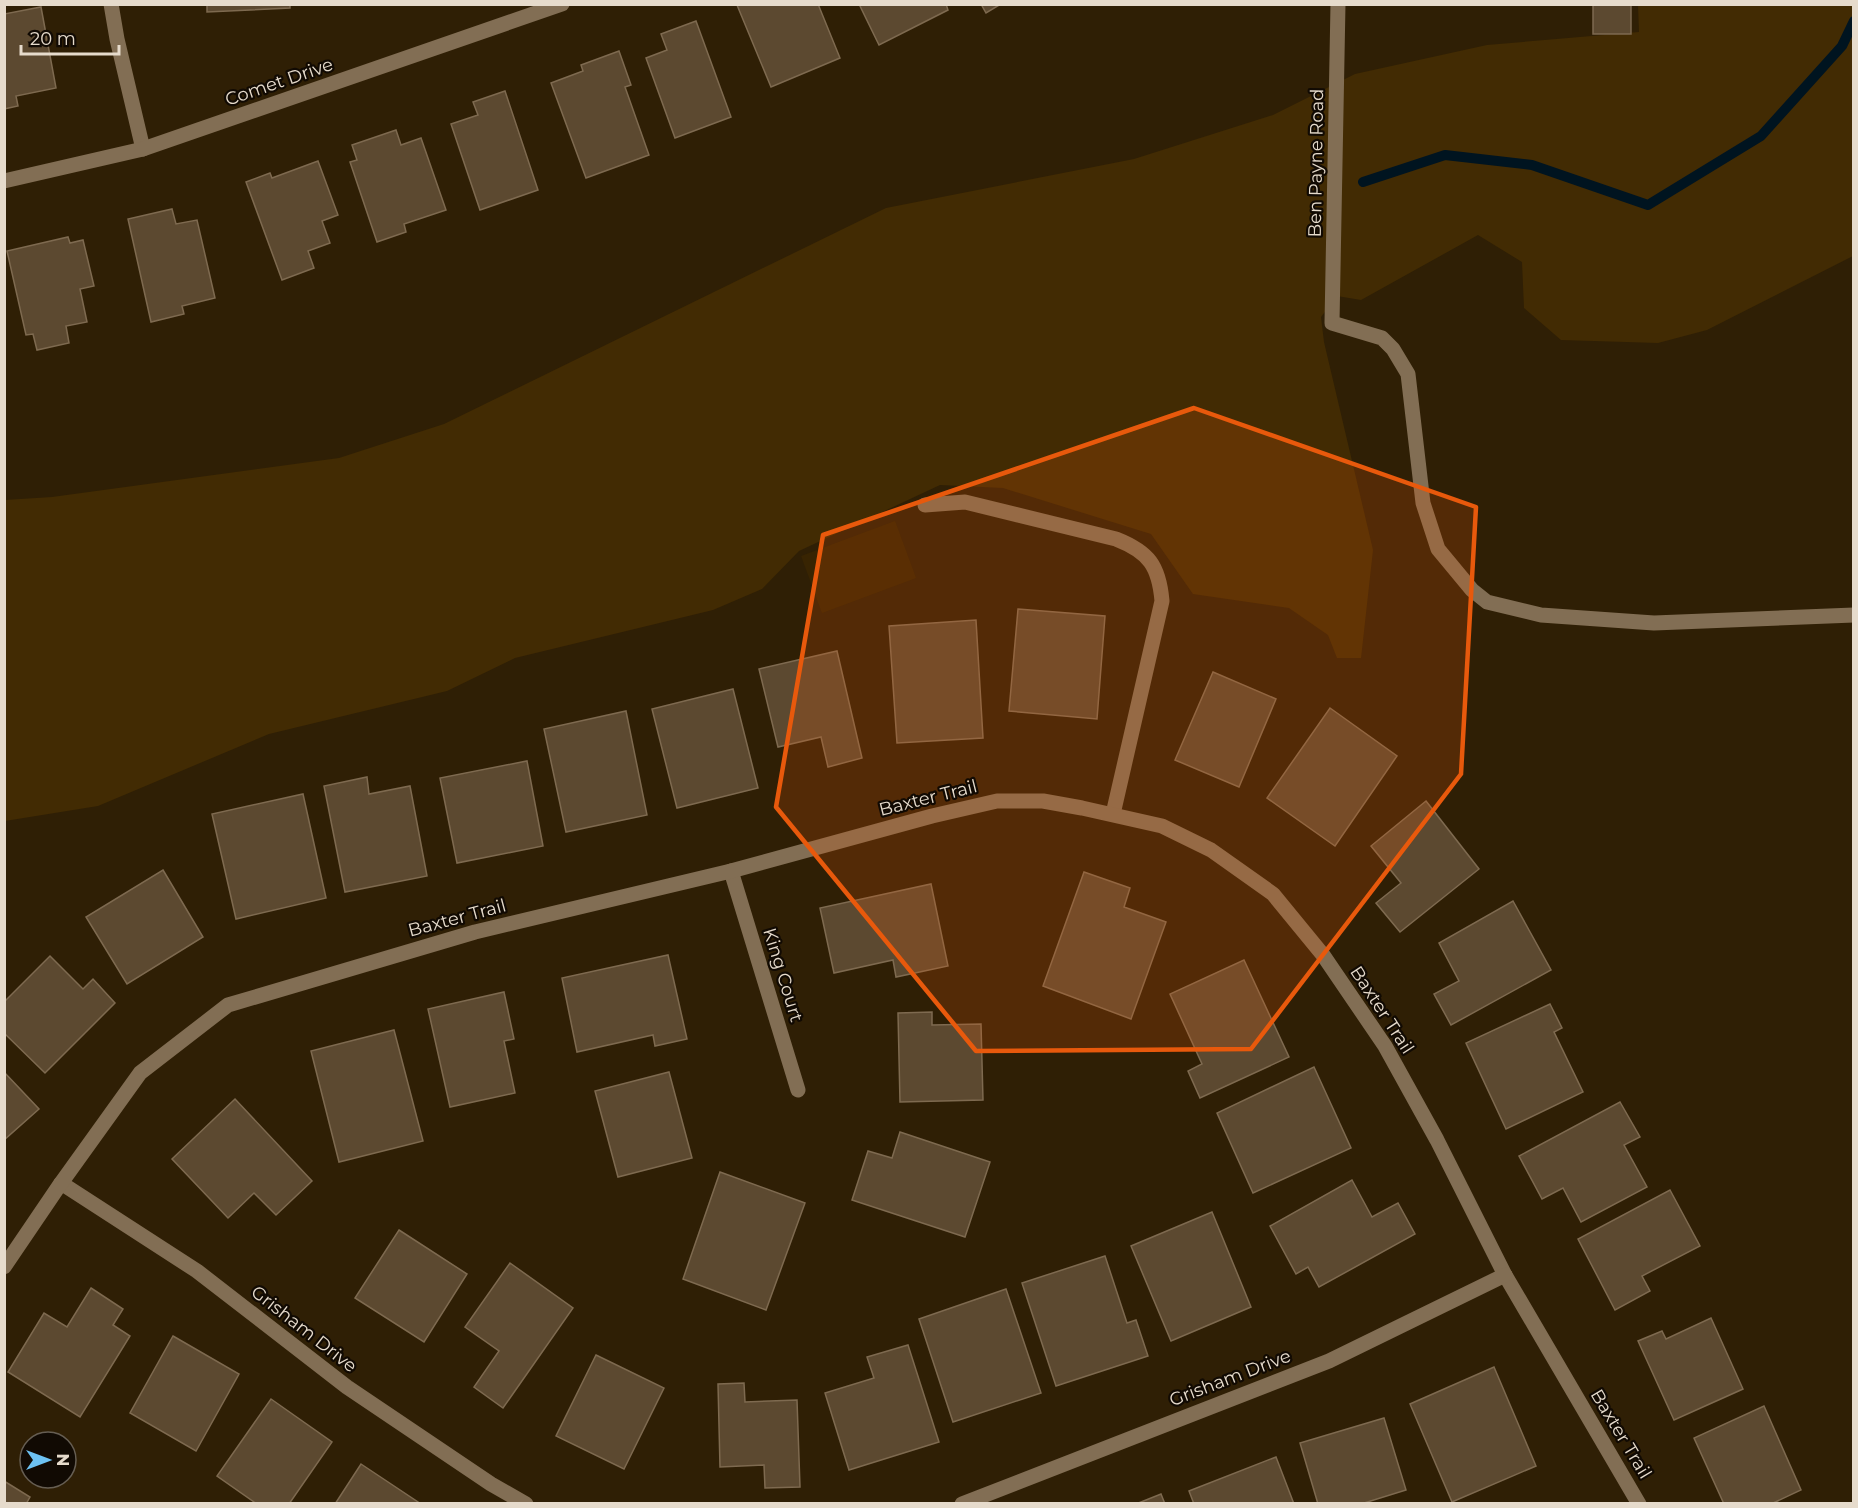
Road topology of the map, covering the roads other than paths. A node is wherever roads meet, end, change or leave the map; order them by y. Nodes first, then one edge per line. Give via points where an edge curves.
1 (111, 4) edge
2 (562, 4) edge
3 (1338, 4) edge
4 (143, 149) junction
5 (4, 181) edge
6 (925, 505) dead end
7 (1854, 615) edge
8 (1113, 814) junction
9 (731, 871) junction
10 (798, 1090) dead end
11 (61, 1183) junction
12 (4, 1267) edge
13 (1505, 1275) junction
14 (525, 1503) edge
15 (962, 1503) edge
16 (1639, 1503) edge

1 - 4 street
2 - 4 street, Comet Drive
3 - 7 street, Ben Payne Road via 1332,323 1382,338 1408,374 1423,502 1438,549 1472,590 1487,602 1542,615 1654,623
4 - 5 street, Comet Drive
6 - 8 street via 965,502 1116,539 1144,553 1155,568 1162,601
8 - 9 street, Baxter Trail via 1043,801 997,801
8 - 13 street, Baxter Trail via 1162,826 1211,850 1273,894 1323,955 1385,1046
9 - 10 street, King Court
9 - 11 street, Baxter Trail via 475,932 228,1005 140,1073
11 - 12 street, Baxter Trail
11 - 14 street, Grisham Drive via 197,1271 347,1387
13 - 15 street, Grisham Drive via 1329,1361
13 - 16 street, Baxter Trail

